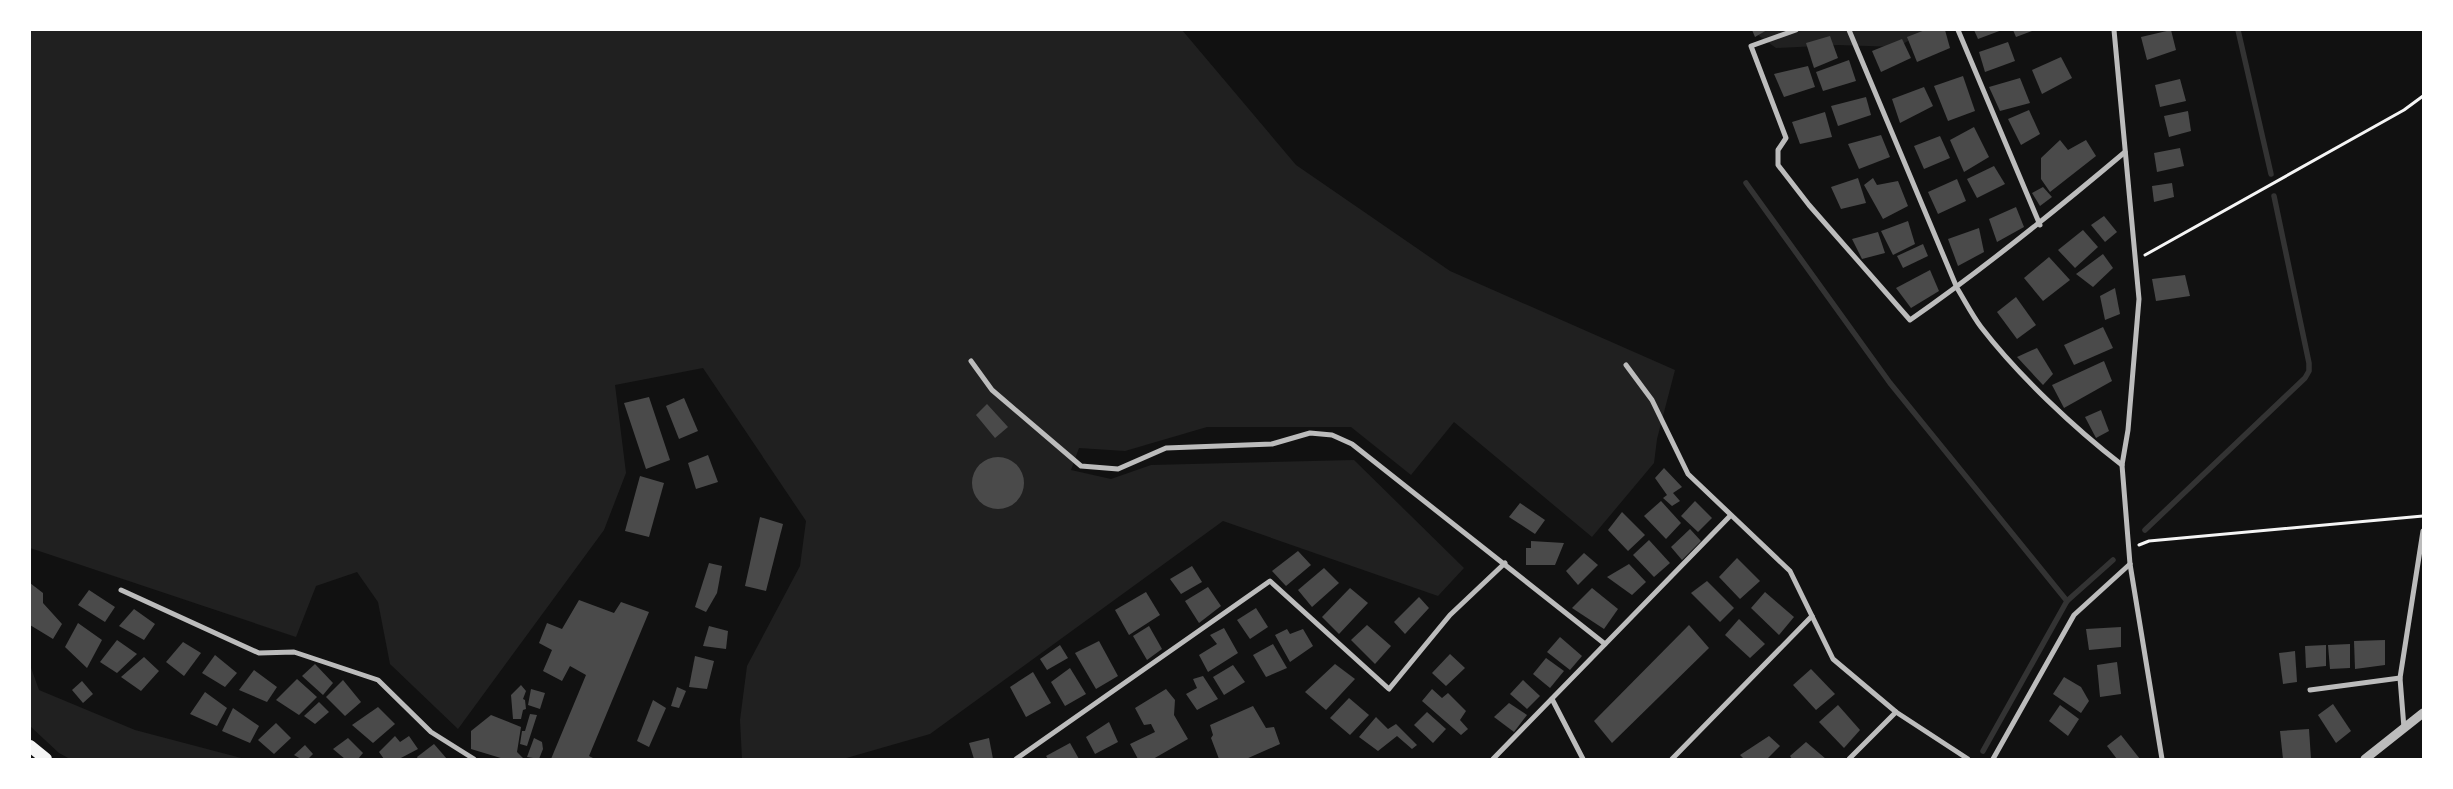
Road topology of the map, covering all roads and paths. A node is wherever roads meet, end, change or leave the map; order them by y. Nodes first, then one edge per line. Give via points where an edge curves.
1 (1796, 30) edge
2 (1850, 30) edge
3 (1958, 30) edge
4 (2114, 30) edge
5 (2423, 96) edge
6 (2125, 152) junction
7 (2040, 225) junction
8 (2136, 260) junction
9 (1957, 288) junction
10 (971, 361) dead end
11 (1626, 365) dead end
12 (2122, 465) junction
13 (1730, 516) junction
14 (2423, 516) edge
15 (2423, 531) edge
16 (2129, 549) junction
17 (1505, 563) junction
18 (2130, 564) junction
19 (121, 590) dead end
20 (1812, 616) junction
21 (1606, 644) junction
22 (2400, 678) junction
23 (2310, 690) dead end
24 (1552, 699) junction
25 (1896, 712) junction
26 (2423, 713) edge
27 (2404, 728) junction
28 (30, 746) edge
29 (46, 759) edge
30 (474, 759) edge
31 (1016, 759) edge
32 (1493, 759) edge
33 (1583, 759) edge
34 (1672, 759) edge
35 (1849, 759) edge
36 (1968, 759) edge
37 (1993, 759) edge
38 (2162, 759) edge
39 (2365, 759) edge

1 - 9 street via 1751,46 1786,138 1778,150 1778,165 1910,320
2 - 9 street
3 - 7 street
4 - 6 street
5 - 8 path via 2404,110
6 - 7 street
6 - 8 street
7 - 9 street
8 - 12 street via 2139,300 2137,341
9 - 12 street via 1981,326 2009,359 2089,440
10 - 17 street via 992,390 1081,466 1118,469 1166,448 1272,444 1310,433 1332,435 1352,444
11 - 13 street via 1652,400 1688,474
12 - 16 street
13 - 20 street via 1790,571
13 - 21 street
14 - 16 path via 2149,541
15 - 22 street
16 - 18 street
17 - 21 street
17 - 31 street via 1450,615 1389,689 1270,581
18 - 37 street via 2074,616
18 - 38 street
19 - 30 street via 259,653 294,652 378,680 431,732
20 - 25 street via 1833,659
20 - 34 street
21 - 24 street
22 - 23 street
22 - 27 street
24 - 32 street
24 - 33 street
25 - 35 street
25 - 36 street
26 - 27 street
27 - 39 street
28 - 29 main road

